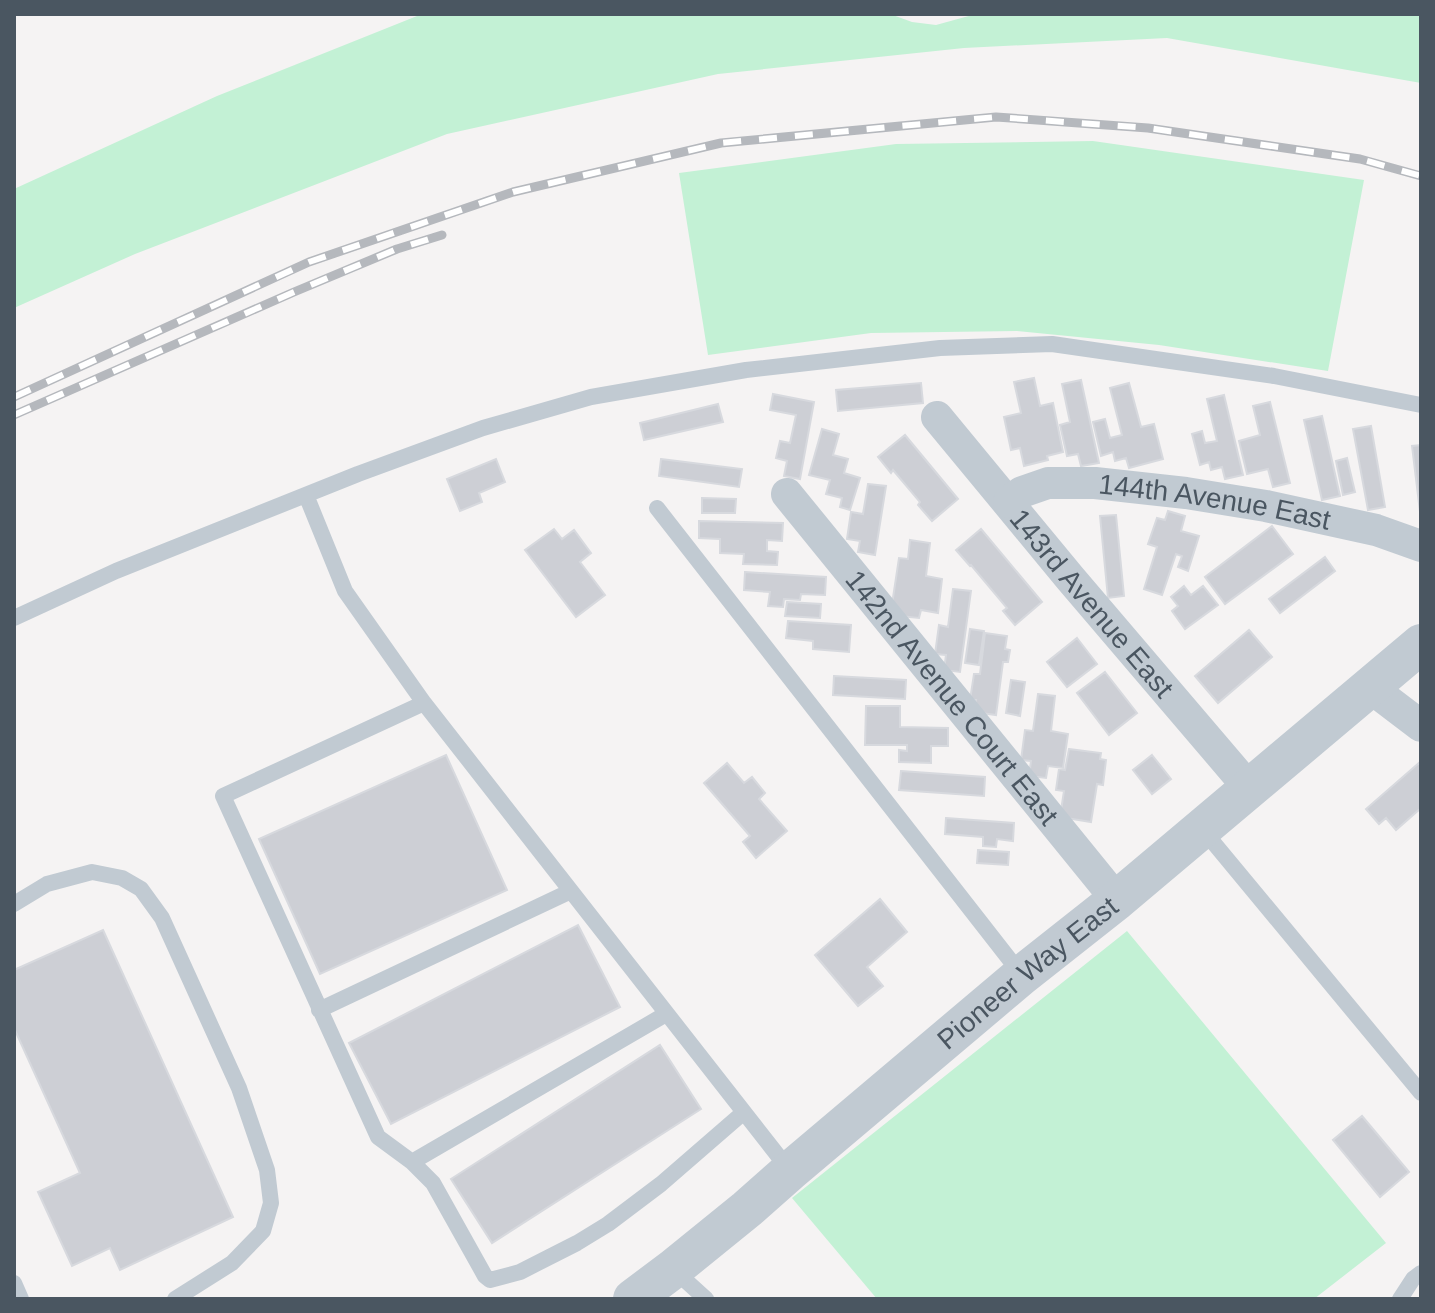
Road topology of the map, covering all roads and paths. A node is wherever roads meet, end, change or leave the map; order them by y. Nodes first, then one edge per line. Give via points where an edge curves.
1 (1421, 405) edge
2 (937, 417) dead end
3 (787, 494) dead end
4 (306, 495) junction
5 (1009, 502) junction
6 (657, 508) dead end
7 (1421, 546) edge
8 (14, 618) edge
9 (1421, 644) edge
10 (1371, 688) junction
11 (424, 703) junction
12 (1421, 726) edge
13 (1250, 789) junction
14 (1202, 829) junction
15 (571, 891) junction
16 (1117, 900) junction
17 (14, 904) edge
18 (1022, 975) junction
19 (319, 1010) junction
20 (666, 1014) junction
21 (1421, 1093) edge
22 (744, 1112) junction
23 (412, 1162) junction
24 (790, 1171) junction
25 (673, 1269) junction
26 (1421, 1273) edge
27 (14, 1283) edge
28 (21, 1299) edge
29 (175, 1299) edge
30 (633, 1299) edge
31 (706, 1299) edge
32 (1400, 1299) edge

1 - 4 lane via 1274,376 1052,344 940,348 746,370 591,397 483,428
2 - 5 street, 143rd Avenue East
3 - 16 street, 142nd Avenue Court East
4 - 8 lane
4 - 11 lane via 345,591
5 - 7 street, 144th Avenue East via 1048,483 1095,483 1266,506 1376,530
5 - 13 street, 143rd Avenue East
6 - 18 lane
9 - 10 street, Pioneer Way East
10 - 12 street
10 - 13 street, Pioneer Way East
11 - 15 lane
11 - 19 lane via 223,796
13 - 14 street, Pioneer Way East
14 - 16 street, Pioneer Way East
14 - 21 lane
15 - 19 lane
15 - 20 lane
16 - 18 street, Pioneer Way East
17 - 29 lane via 47,884 92,872 122,878 141,889 162,918 239,1088 267,1170 271,1203 263,1231 232,1263
18 - 24 street, Pioneer Way East
19 - 23 lane via 378,1137
20 - 22 lane
20 - 23 lane
22 - 23 lane via 608,1224 520,1272 490,1280 433,1183
22 - 24 lane
24 - 25 street, Pioneer Way East
25 - 30 street, Pioneer Way East
25 - 31 lane
26 - 32 lane
27 - 28 lane

